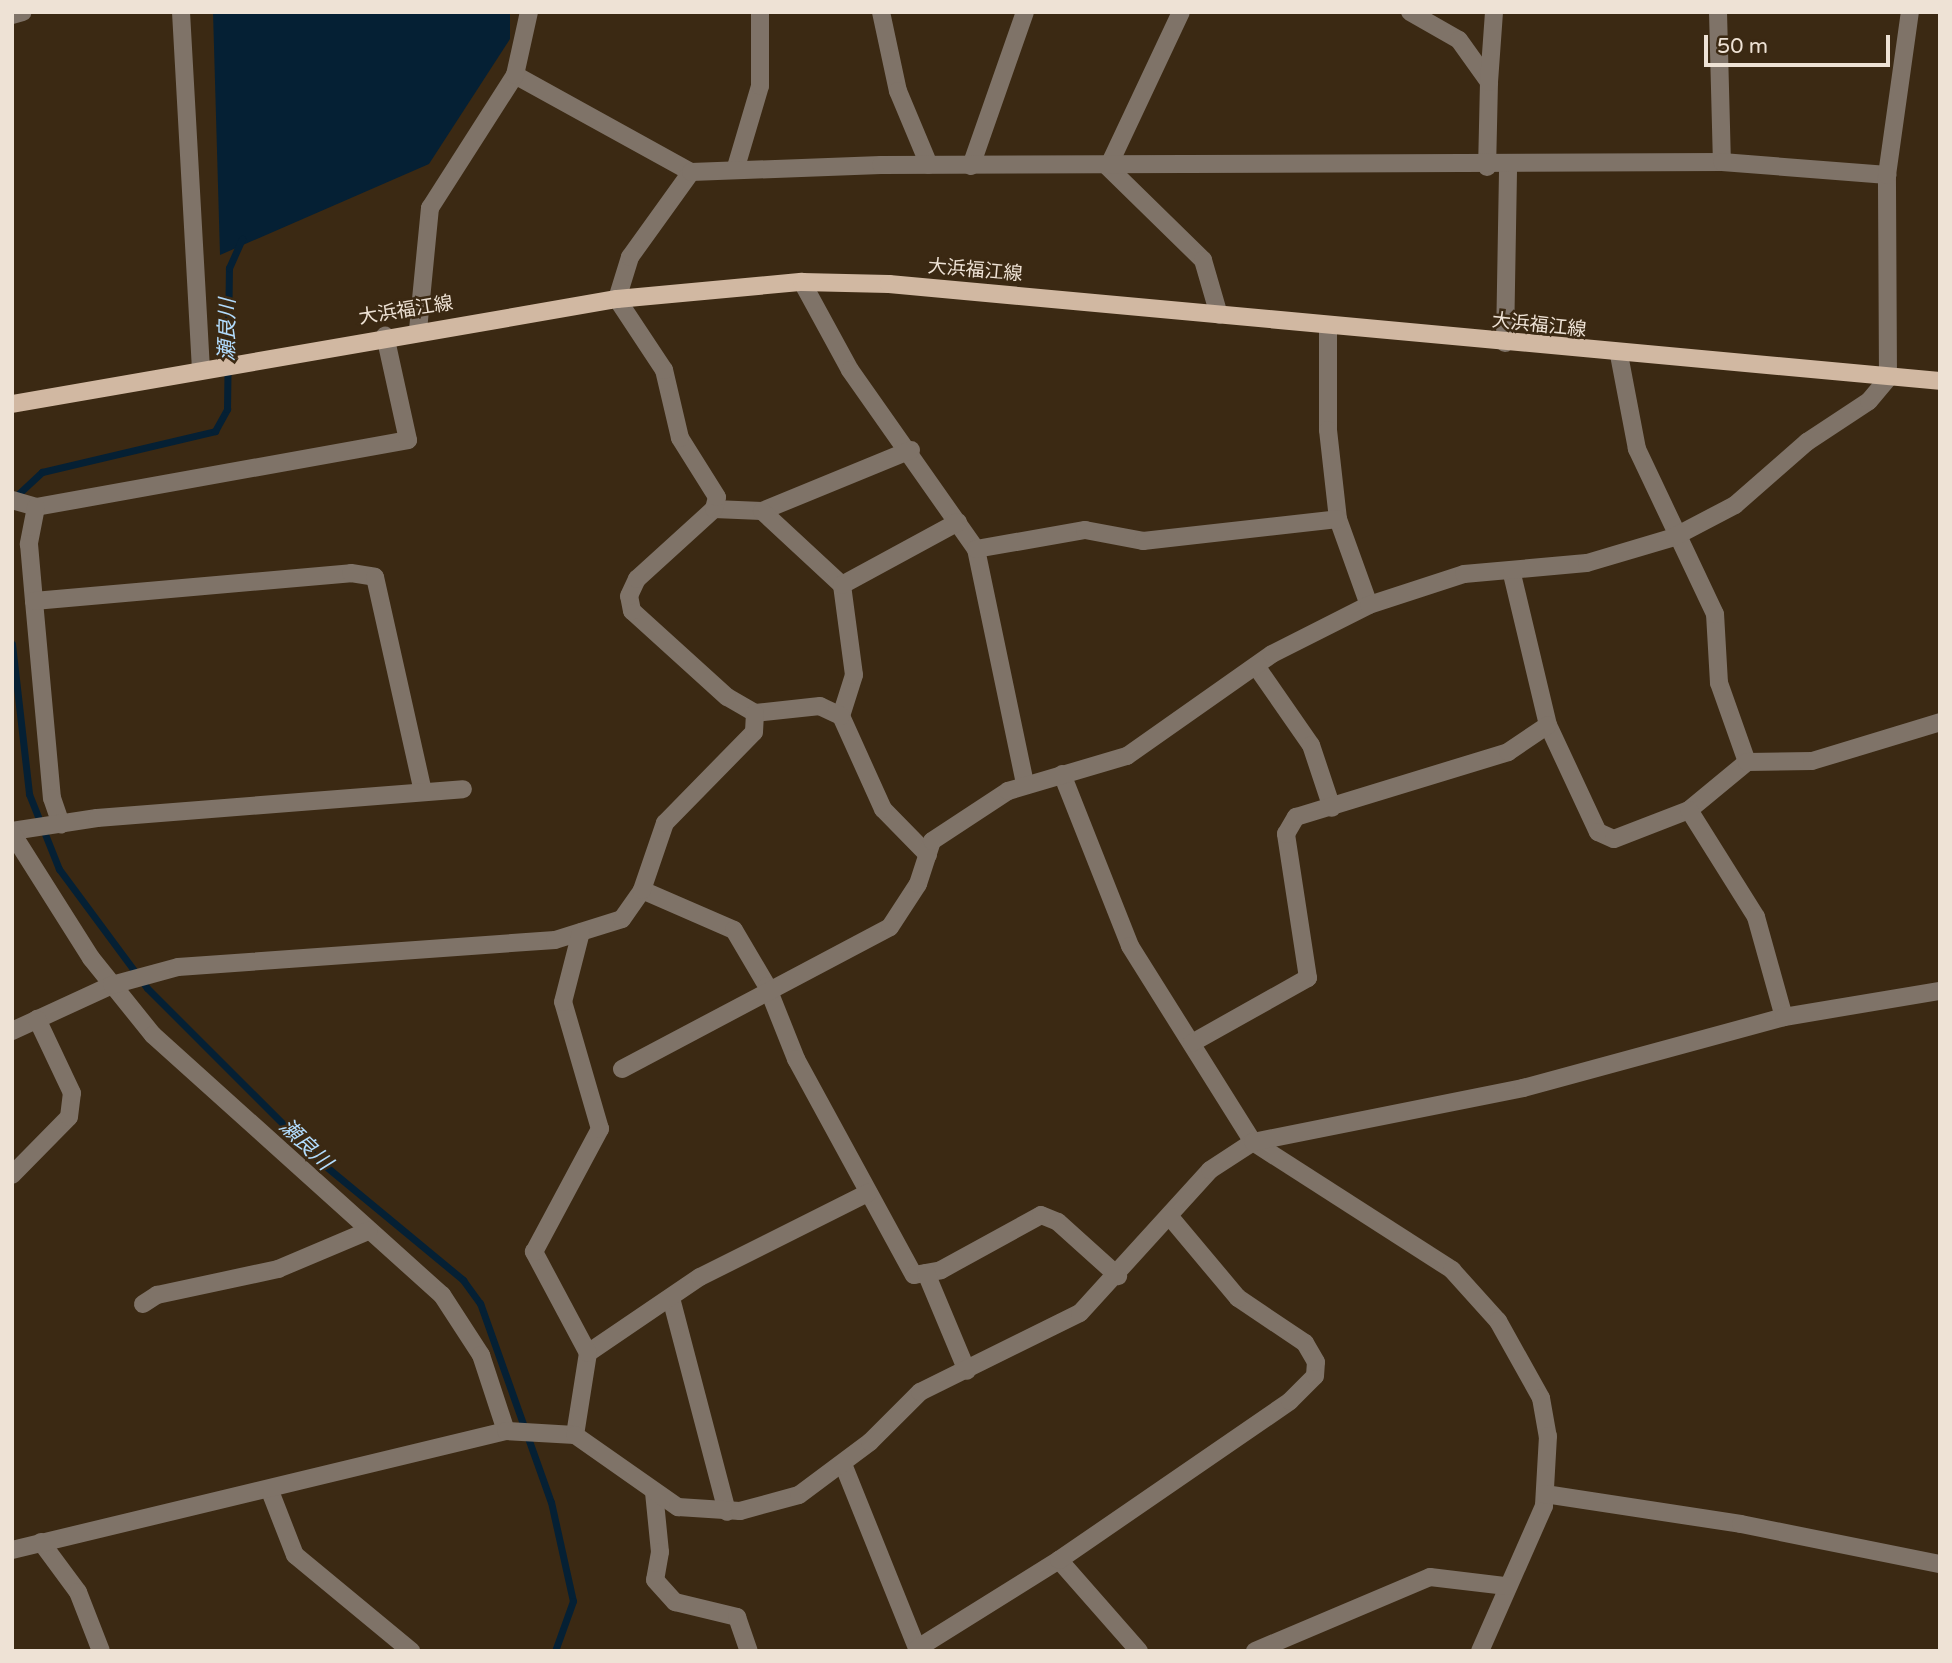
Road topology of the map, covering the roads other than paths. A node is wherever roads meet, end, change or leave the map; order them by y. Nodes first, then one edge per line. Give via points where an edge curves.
1 (23, 12) edge
2 (181, 12) edge
3 (529, 12) edge
4 (760, 12) edge
5 (881, 12) edge
6 (1026, 12) edge
7 (1181, 12) edge
8 (1410, 12) edge
9 (1494, 12) edge
10 (1718, 12) edge
11 (1910, 12) edge
12 (12, 15) edge
13 (515, 75) junction
14 (1489, 82) junction
15 (1721, 162) junction
16 (929, 165) junction
17 (971, 166) junction
18 (736, 167) junction
19 (1108, 167) junction
20 (1487, 167) junction
21 (1508, 167) junction
22 (691, 172) junction
23 (1886, 174) junction
24 (802, 282) junction
25 (617, 299) junction
26 (1219, 315) junction
27 (1328, 325) junction
28 (418, 330) junction
29 (385, 335) junction
30 (1505, 343) junction
31 (1619, 355) junction
32 (201, 367) junction
33 (1888, 378) junction
34 (1940, 381) edge
35 (12, 404) edge
36 (911, 450) junction
37 (12, 500) edge
38 (36, 507) junction
39 (714, 509) junction
40 (762, 511) junction
41 (1338, 519) junction
42 (958, 522) junction
43 (1674, 537) junction
44 (976, 549) junction
45 (1512, 574) junction
46 (842, 585) junction
47 (34, 601) junction
48 (1369, 605) junction
49 (1256, 666) junction
50 (755, 713) junction
51 (841, 716) junction
52 (1940, 722) edge
53 (1548, 725) junction
54 (1747, 762) junction
55 (1062, 774) junction
56 (1025, 783) junction
57 (463, 789) dead end
58 (423, 792) junction
59 (1332, 808) junction
60 (1689, 810) junction
61 (61, 824) junction
62 (12, 832) edge
63 (928, 855) junction
64 (642, 890) junction
65 (581, 932) junction
66 (112, 985) junction
67 (767, 986) junction
68 (1940, 991) edge
69 (1784, 1017) junction
70 (37, 1020) junction
71 (12, 1031) edge
72 (1192, 1043) junction
73 (622, 1069) dead end
74 (1253, 1142) junction
75 (12, 1175) edge
76 (868, 1193) junction
77 (1170, 1217) junction
78 (369, 1230) junction
79 (926, 1273) junction
80 (1118, 1276) junction
81 (671, 1298) junction
82 (143, 1304) dead end
83 (588, 1353) junction
84 (967, 1371) junction
85 (506, 1431) junction
86 (575, 1435) junction
87 (843, 1464) junction
88 (270, 1492) junction
89 (654, 1492) junction
90 (1545, 1494) junction
91 (727, 1512) junction
92 (41, 1542) junction
93 (12, 1550) edge
94 (1059, 1560) junction
95 (1940, 1564) edge
96 (1506, 1586) junction
97 (918, 1649) edge
98 (102, 1651) edge
99 (411, 1651) edge
100 (749, 1651) edge
101 (1139, 1651) edge
102 (1255, 1651) edge
103 (1480, 1651) edge

1 - 12 street
2 - 32 street
3 - 13 street
4 - 18 street via 760,86
5 - 16 street via 898,91
6 - 17 street
7 - 19 street
8 - 14 street via 1458,40
9 - 14 street
10 - 15 street
11 - 23 street
13 - 22 street
13 - 28 street via 430,208
14 - 20 street
15 - 21 street
15 - 23 street
16 - 17 street
16 - 18 street
17 - 19 street
18 - 22 street
19 - 20 street
19 - 26 street via 1203,260
20 - 21 street
21 - 30 street
22 - 25 street via 630,257
23 - 33 street
24 - 25 main road, 大浜福江線
24 - 26 main road, 大浜福江線
24 - 36 street via 850,370
25 - 28 main road, 大浜福江線
25 - 39 street via 664,370 680,438 717,498
26 - 27 main road, 大浜福江線
27 - 30 main road, 大浜福江線
27 - 41 street via 1328,430
28 - 29 main road, 大浜福江線
29 - 32 main road, 大浜福江線
29 - 38 street via 408,440
30 - 31 main road, 大浜福江線
31 - 33 main road, 大浜福江線
31 - 43 street via 1637,449
32 - 35 main road, 大浜福江線
33 - 34 main road, 大浜福江線
33 - 43 street via 1869,401 1807,442 1735,505
36 - 40 street
36 - 42 street
37 - 38 street
38 - 47 street via 29,544
39 - 40 street
39 - 50 street via 636,579 632,611 727,697
40 - 46 street
41 - 44 street via 1143,541 1085,530
41 - 48 street
42 - 44 street
42 - 46 street
43 - 45 street via 1587,563
43 - 54 street via 1715,614 1719,683
44 - 56 street
45 - 48 street via 1464,574
45 - 53 street
46 - 51 street via 854,675
47 - 58 street via 351,573 375,576
47 - 61 street via 52,798
48 - 49 street
49 - 55 street via 1127,757
49 - 59 street via 1311,745
50 - 51 street via 820,706
50 - 64 street via 754,732 665,823
51 - 63 street via 883,810
52 - 54 street via 1812,761
53 - 59 street via 1508,752
53 - 60 street via 1598,832 1614,839
54 - 60 street
55 - 56 street
55 - 72 street via 1130,946
56 - 63 street via 932,841
57 - 58 street
58 - 61 street
59 - 72 street via 1296,817 1286,834 1308,978
60 - 69 street via 1756,916
61 - 62 street
62 - 66 street
63 - 67 street via 918,884 890,926
64 - 65 street via 622,919
64 - 67 street via 734,930
65 - 66 street via 555,940 178,967
65 - 83 street via 563,1002 600,1129 534,1252
66 - 70 street
66 - 78 street via 153,1035
67 - 73 street
67 - 76 street via 796,1059
68 - 69 street
69 - 74 street via 1524,1088
70 - 71 street
70 - 75 street via 72,1093 69,1117
72 - 74 street
74 - 77 street via 1210,1170
74 - 90 street via 1452,1269 1498,1321 1541,1398 1548,1436
76 - 79 street via 906,1264 914,1275
76 - 81 street via 700,1277
77 - 80 street
77 - 94 street via 1238,1298 1305,1343 1316,1362 1315,1376 1290,1401
78 - 82 street via 278,1269 157,1295
78 - 85 street via 442,1295 481,1355
79 - 80 street via 1041,1215 1069,1231
79 - 84 street
80 - 84 street via 1080,1313
81 - 83 street
81 - 91 street
83 - 86 street
84 - 87 street via 920,1392
85 - 86 street
85 - 88 street
86 - 89 street
87 - 91 street via 799,1495
87 - 97 street
88 - 92 street
88 - 99 street via 295,1555
89 - 91 street via 678,1507
89 - 100 street via 660,1552 655,1580 675,1602 737,1617
90 - 95 street via 1741,1524
90 - 96 street
92 - 93 street
92 - 98 street via 78,1592
94 - 97 street
94 - 101 street
96 - 102 street via 1430,1577
96 - 103 street

